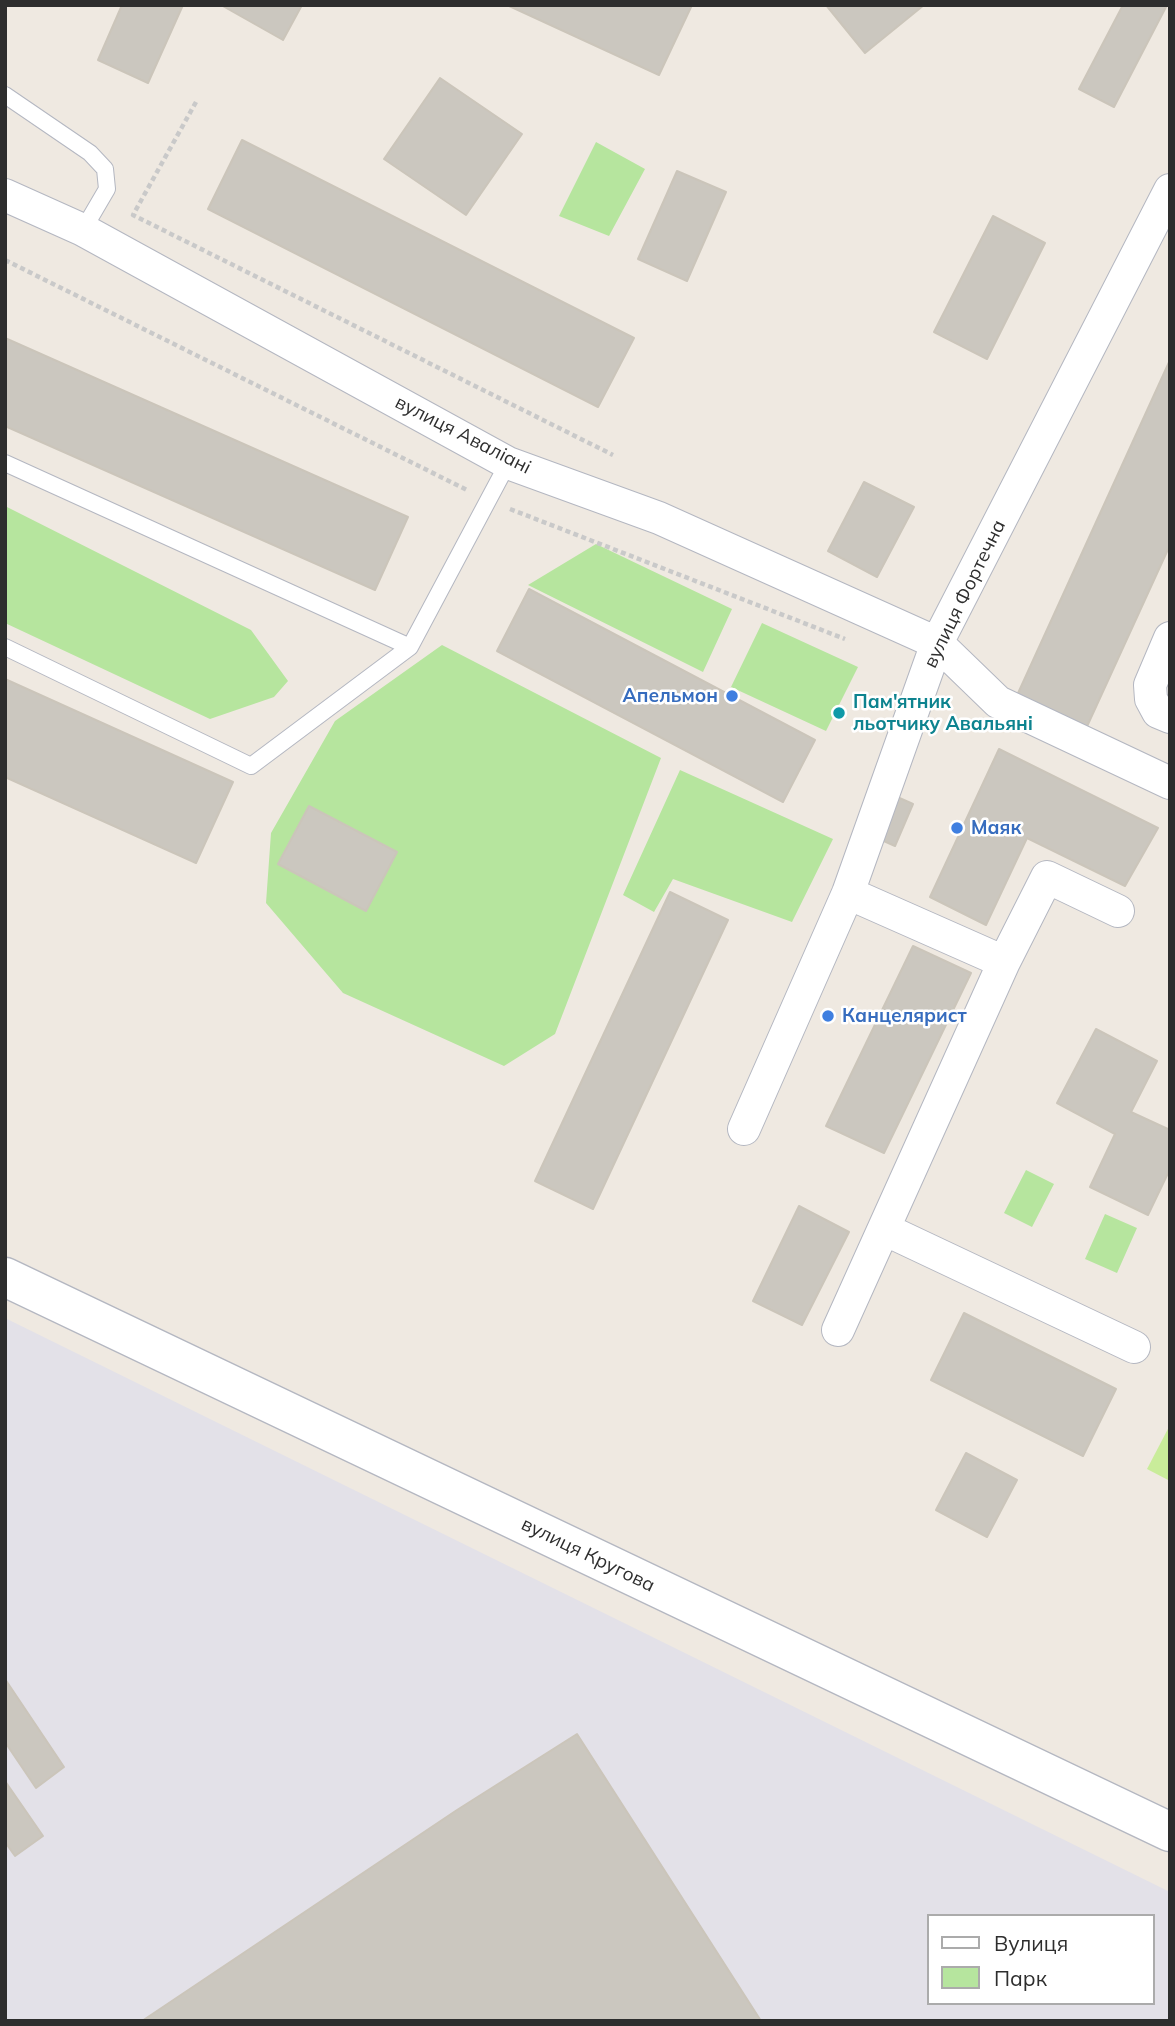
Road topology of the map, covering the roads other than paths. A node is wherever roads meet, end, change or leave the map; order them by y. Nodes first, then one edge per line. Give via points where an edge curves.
1 (5, 95) edge
2 (1170, 190) edge
3 (5, 195) edge
4 (83, 230) junction
5 (5, 463) edge
6 (508, 463) junction
7 (1170, 638) edge
8 (937, 643) junction
9 (5, 647) edge
10 (410, 647) junction
11 (1170, 717) edge
12 (1170, 783) edge
13 (848, 893) junction
14 (1118, 911) dead end
15 (1004, 962) junction
16 (744, 1129) dead end
17 (884, 1229) junction
18 (5, 1277) edge
19 (838, 1330) dead end
20 (1134, 1347) dead end
21 (1170, 1832) edge

1 - 4 lane via 106,169 107,189
2 - 8 street, вулиця Фортечна
3 - 4 street, вулиця Аваліані
4 - 6 street, вулиця Аваліані
5 - 10 lane
6 - 8 street, вулиця Аваліані via 659,518
6 - 10 lane
7 - 11 street via 1150,685 1158,712
8 - 12 street, вулиця Аваліані via 998,702
8 - 13 street, вулиця Фортечна
9 - 10 lane via 251,766
13 - 15 street
13 - 16 street, вулиця Фортечна
14 - 15 street via 1047,877
15 - 17 street
17 - 19 street
17 - 20 street
18 - 21 street, вулиця Кругова

